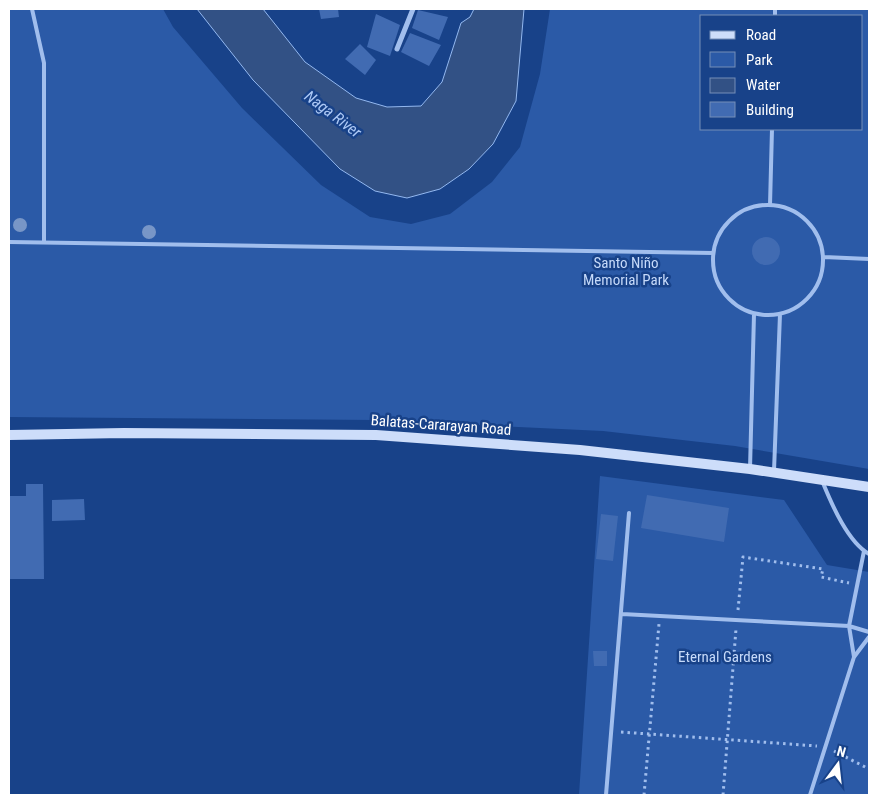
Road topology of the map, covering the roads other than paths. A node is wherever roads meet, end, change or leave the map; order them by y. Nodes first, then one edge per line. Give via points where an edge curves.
1 (32, 9) edge
2 (413, 9) edge
3 (397, 48) dead end
4 (772, 130) edge
5 (770, 205) junction
6 (9, 242) edge
7 (44, 242) junction
8 (713, 254) junction
9 (824, 257) junction
10 (869, 258) edge
11 (754, 314) junction
12 (780, 314) junction
13 (9, 435) edge
14 (750, 469) junction
15 (774, 473) junction
16 (822, 481) junction
17 (869, 488) edge
18 (629, 514) dead end
19 (864, 551) junction
20 (869, 554) edge
21 (622, 614) junction
22 (849, 626) junction
23 (869, 632) edge
24 (869, 637) edge
25 (854, 657) junction
26 (606, 795) edge
27 (810, 795) edge

1 - 7 lane via 44,63
2 - 3 street
4 - 5 lane
5 - 8 lane via 739,213 726,224 717,238
5 - 9 lane via 800,215 820,241
6 - 7 lane
7 - 8 lane
8 - 11 lane via 714,273 722,291 736,306
9 - 10 lane
9 - 12 lane via 821,276 812,294 798,307
11 - 12 lane
11 - 14 lane
12 - 15 lane
13 - 14 main road, Balatas-Cararayan Road via 376,435 580,450
14 - 15 main road, Balatas-Cararayan Road
15 - 16 main road, Balatas-Cararayan Road
16 - 17 main road, Balatas-Cararayan Road
16 - 19 lane via 834,510
18 - 21 lane
19 - 20 lane
19 - 22 lane
21 - 22 lane
21 - 26 lane
22 - 23 lane
22 - 25 lane
24 - 25 lane
25 - 27 lane

